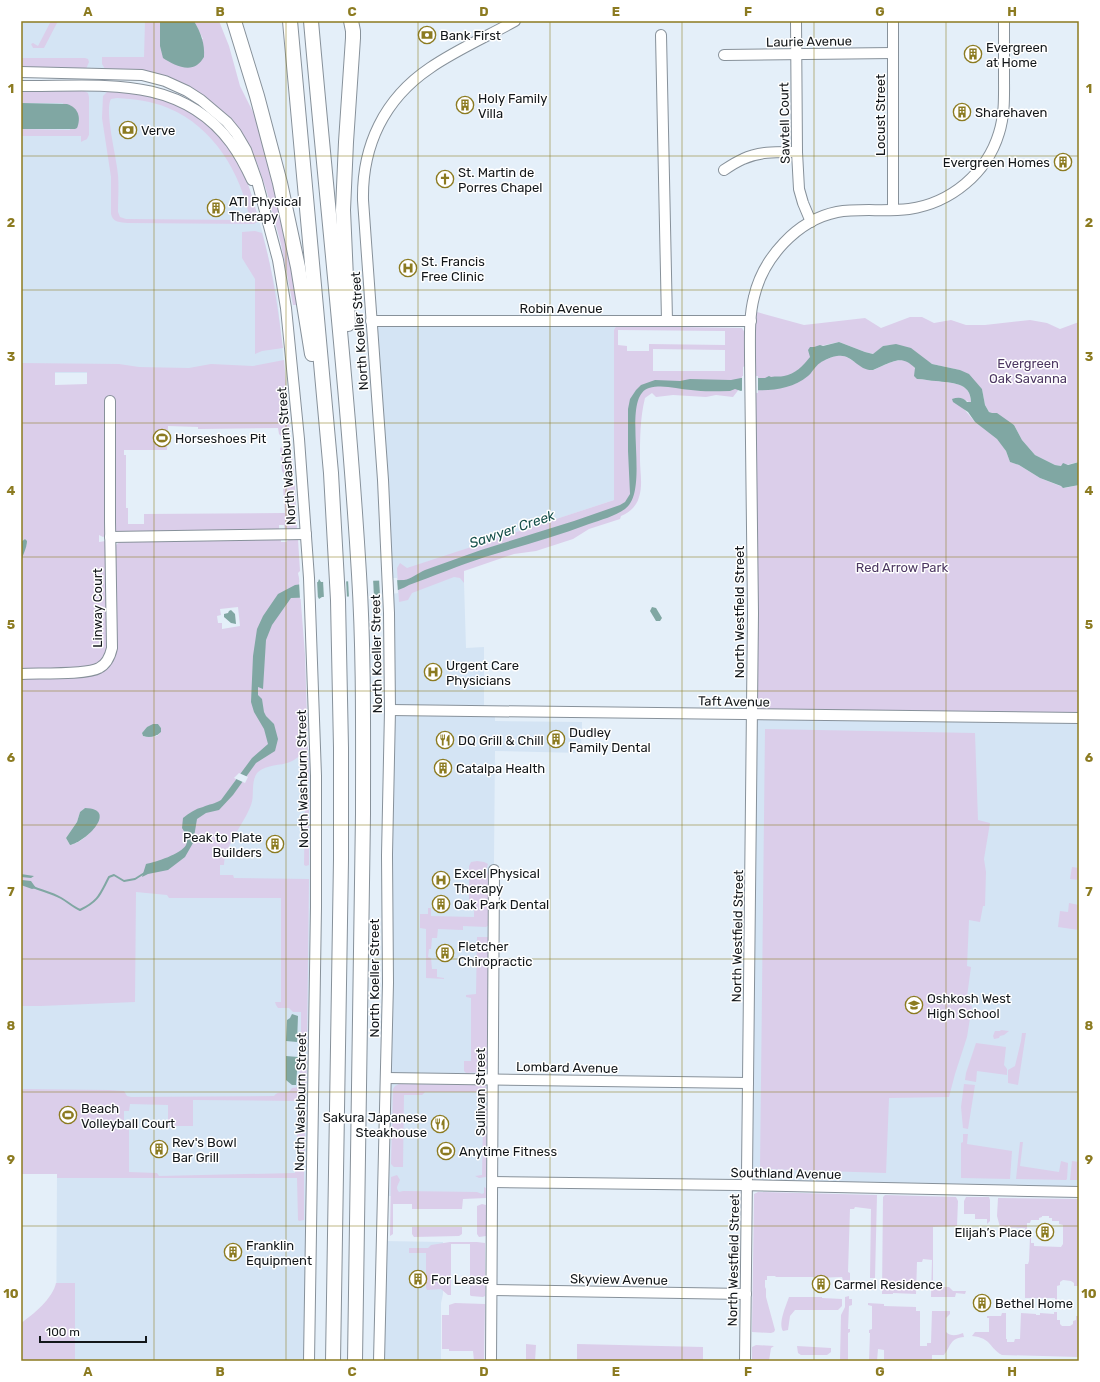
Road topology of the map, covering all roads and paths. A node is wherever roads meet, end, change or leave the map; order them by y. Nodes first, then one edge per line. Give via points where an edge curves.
1 (290, 21) edge
2 (311, 21) edge
3 (515, 21) edge
4 (796, 21) edge
5 (893, 21) edge
6 (1004, 21) edge
7 (233, 22) edge
8 (354, 24) edge
9 (661, 35) dead end
10 (796, 54) junction
11 (893, 54) junction
12 (724, 55) dead end
13 (21, 72) edge
14 (21, 86) edge
15 (797, 152) junction
16 (724, 170) dead end
17 (262, 200) junction
18 (893, 210) junction
19 (811, 222) junction
20 (371, 321) junction
21 (666, 321) junction
22 (751, 322) junction
23 (343, 353) junction
24 (110, 401) dead end
25 (331, 472) junction
26 (306, 534) junction
27 (110, 537) junction
28 (21, 674) edge
29 (390, 710) junction
30 (752, 714) junction
31 (1079, 718) edge
32 (494, 870) dead end
33 (386, 1078) junction
34 (492, 1079) junction
35 (748, 1083) junction
36 (493, 1182) junction
37 (747, 1185) junction
38 (1079, 1192) edge
39 (492, 1290) junction
40 (746, 1294) junction
41 (309, 1361) edge
42 (333, 1361) edge
43 (355, 1361) edge
44 (379, 1361) edge
45 (491, 1361) edge
46 (745, 1361) edge

1 - 25 highway
2 - 23 highway
3 - 20 street, North Koeller Street via 420,75 395,100 377,128 369,150 363,190
4 - 10 street, Sawtell Court
5 - 11 street, Locust Street
6 - 18 street, North Westfield Street via 1004,114 999,133 987,159 969,181 945,197 919,207
7 - 25 highway via 257,96 297,260 313,360 322,460
8 - 23 highway via 343,210 349,334
9 - 21 street
10 - 11 street, Laurie Avenue
10 - 12 street, Laurie Avenue
10 - 15 street, Sawtell Court
11 - 18 street, Locust Street
13 - 17 street, North Washburn Street via 142,75 165,81 187,91 215,111 236,133 252,165
14 - 17 street, North Washburn Street via 131,87 176,99 223,133 239,155
15 - 16 street via 755,155
15 - 19 street, Sawtell Court via 799,189
17 - 26 street, North Washburn Street via 278,260 286,308
18 - 19 street, North Westfield Street via 843,211 828,214
19 - 22 street, North Westfield Street via 786,240 768,262 756,288
20 - 21 street, Robin Avenue
20 - 29 street, North Koeller Street via 388,575
21 - 22 street, Robin Avenue
22 - 30 street, North Westfield Street
23 - 43 highway via 359,576 363,800
24 - 27 street, Linway Court
25 - 42 highway via 338,600 341,740
26 - 27 street
26 - 41 street, North Washburn Street via 316,818
27 - 28 street, Linway Court via 112,648 107,661 91,672
29 - 30 street, Taft Avenue
29 - 33 street, North Koeller Street
30 - 31 street, Taft Avenue
30 - 35 street, North Westfield Street
32 - 34 street, Sullivan Street
33 - 34 street, Lombard Avenue
33 - 44 street, North Koeller Street
34 - 35 street, Lombard Avenue
34 - 36 street, Sullivan Street
35 - 37 street, North Westfield Street
36 - 37 street, Southland Avenue
36 - 39 street, Sullivan Street
37 - 38 street, Southland Avenue
37 - 40 street, North Westfield Street
39 - 40 street, Skyview Avenue
39 - 45 street, Sullivan Street
40 - 46 street, North Westfield Street

